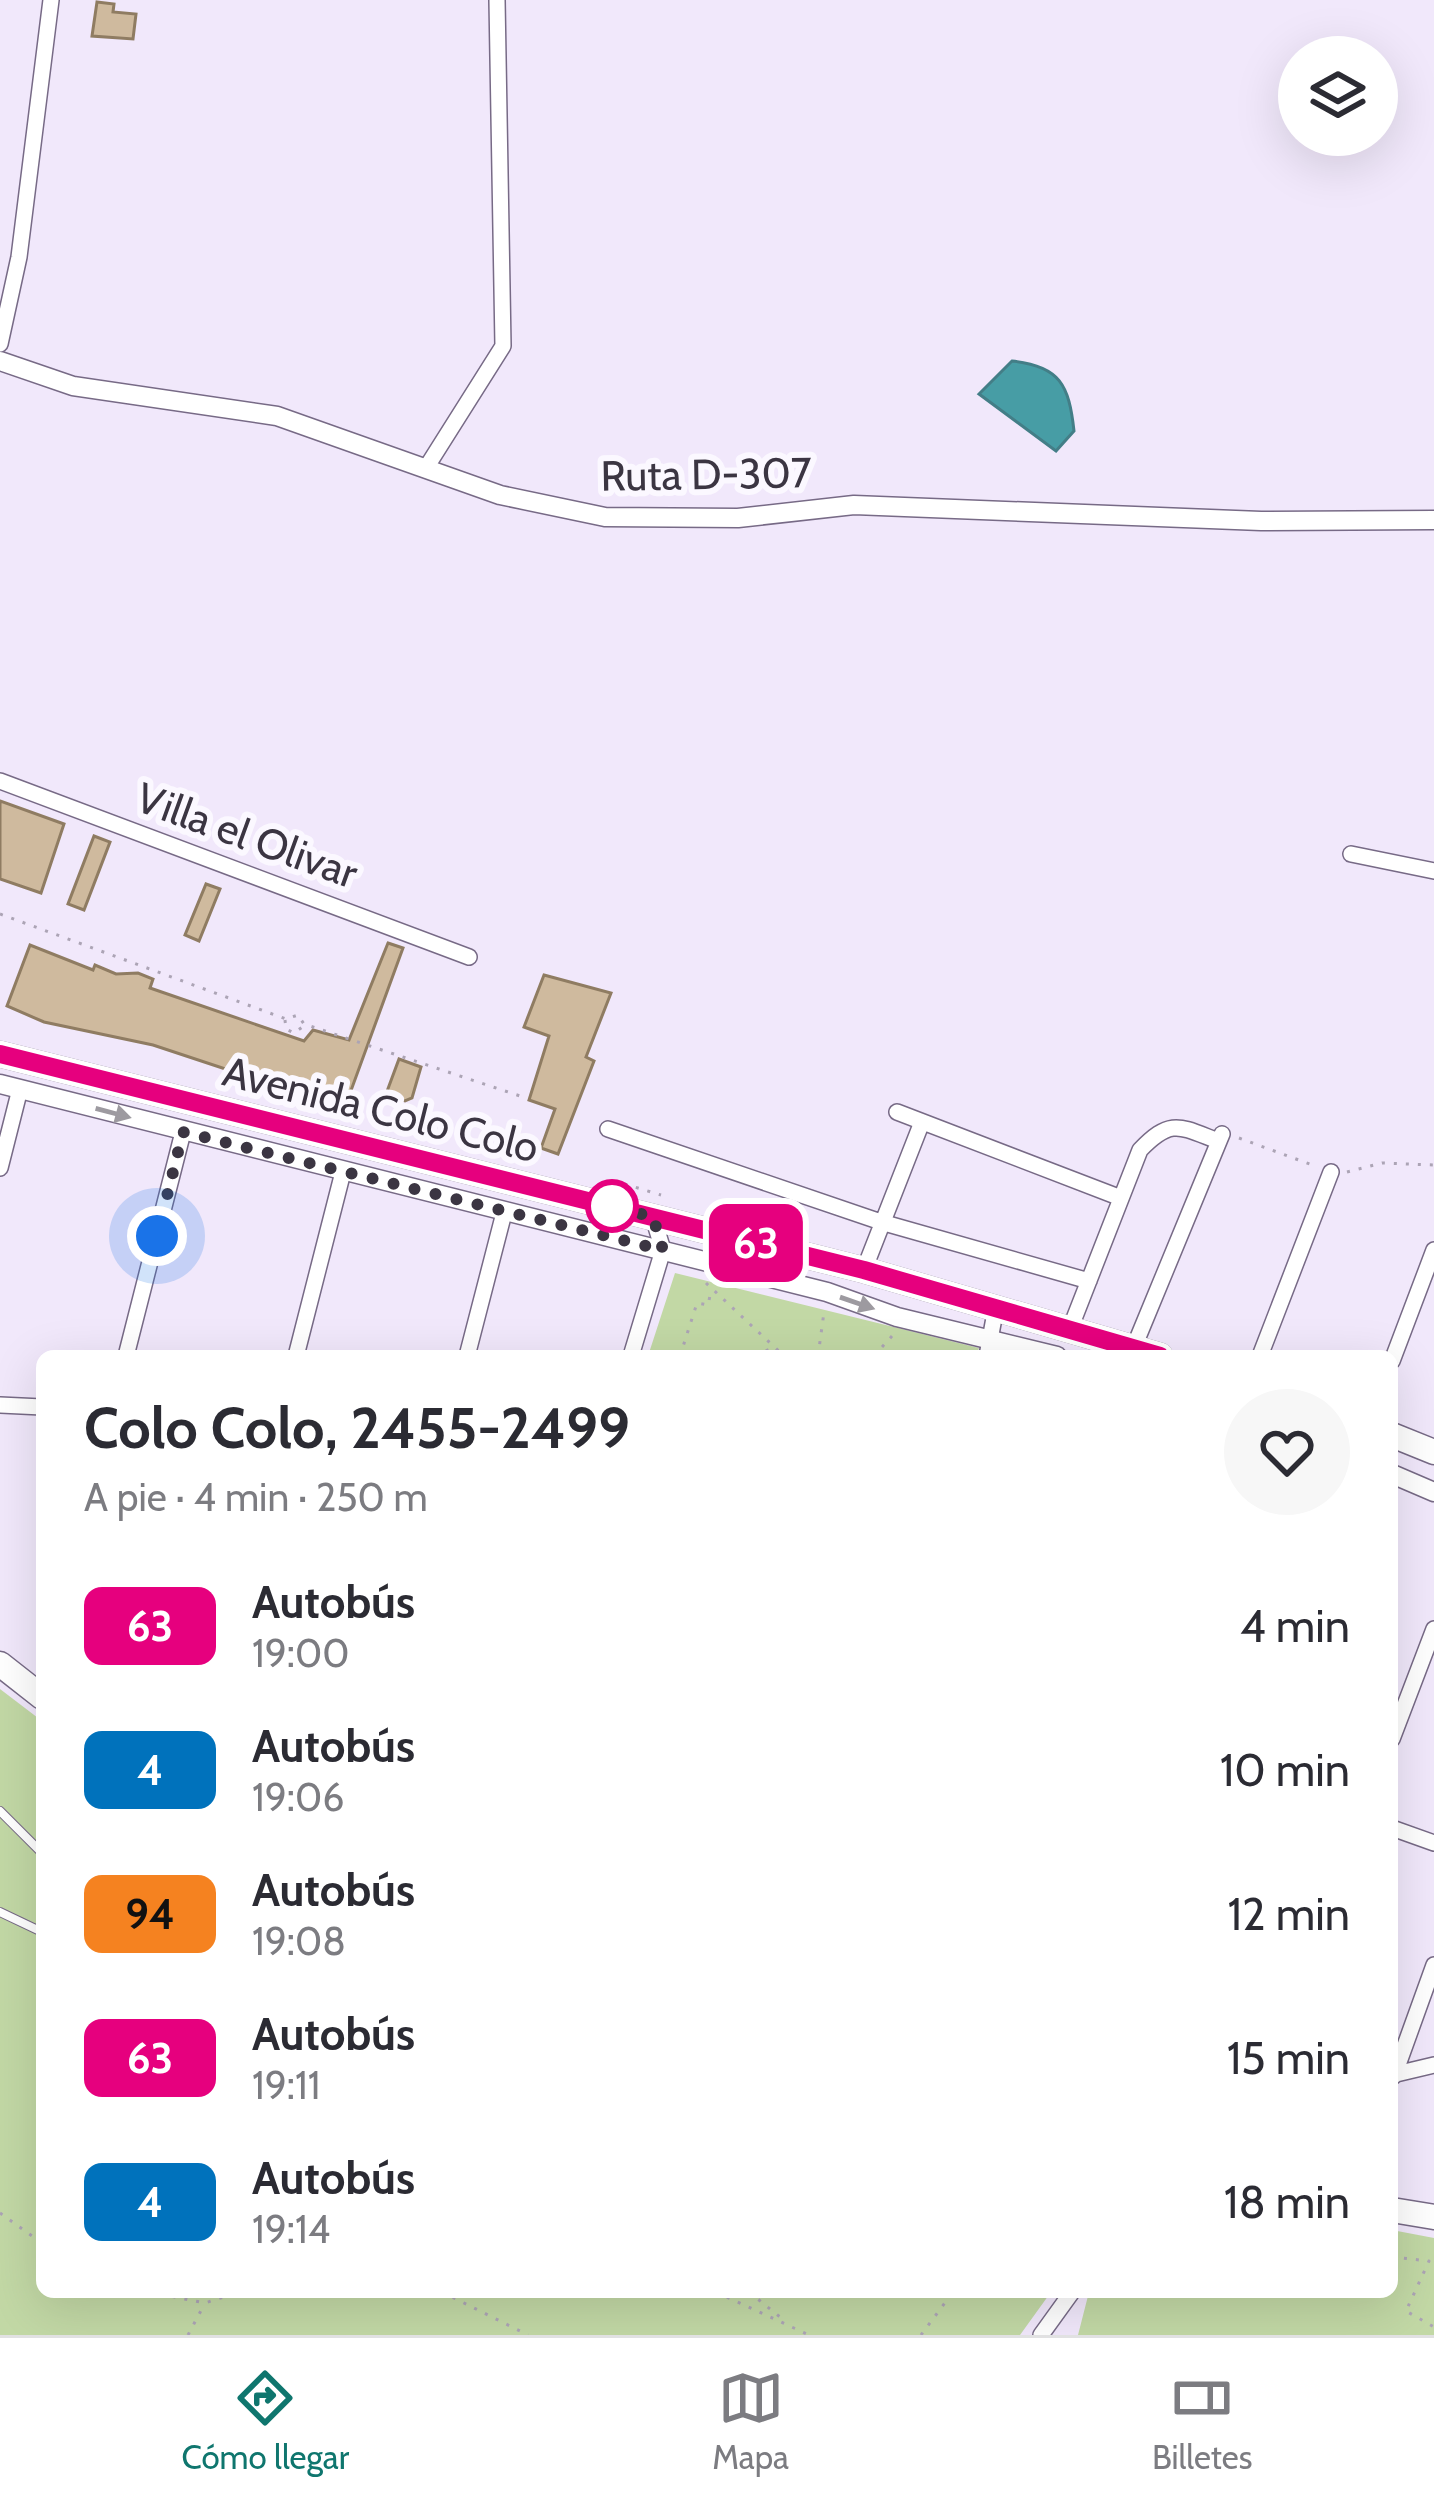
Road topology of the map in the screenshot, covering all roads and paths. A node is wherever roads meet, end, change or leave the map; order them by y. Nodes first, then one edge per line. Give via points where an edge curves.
1 (51, 0) edge
2 (497, 0) edge
3 (0, 344) edge
4 (0, 361) edge
5 (426, 468) junction
6 (1434, 520) edge
7 (0, 781) edge
8 (1351, 854) dead end
9 (1434, 871) edge
10 (0, 914) edge
11 (470, 957) dead end
12 (286, 1018) junction
13 (304, 1024) junction
14 (0, 1054) edge
15 (10, 1086) edge
16 (520, 1096) dead end
17 (897, 1112) dead end
18 (922, 1122) junction
19 (608, 1129) dead end
20 (183, 1132) junction
21 (0, 1168) edge
22 (343, 1172) junction
23 (1331, 1172) dead end
24 (1121, 1198) junction
25 (505, 1213) junction
26 (653, 1217) junction
27 (881, 1222) junction
28 (1434, 1250) edge
29 (672, 1253) junction
30 (864, 1270) junction
31 (1089, 1281) junction
32 (712, 1289) junction
33 (827, 1292) junction
34 (997, 1307) junction
35 (897, 1317) junction
36 (1070, 1329) junction
37 (891, 1342) junction
38 (774, 1347) junction
39 (1134, 1347) junction
40 (990, 1348) edge
41 (128, 1350) edge
42 (298, 1350) edge
43 (468, 1350) edge
44 (634, 1350) edge
45 (682, 1350) edge
46 (768, 1350) edge
47 (777, 1350) edge
48 (819, 1350) edge
49 (881, 1350) edge
50 (889, 1350) edge
51 (1143, 1350) edge
52 (1262, 1350) edge
53 (1396, 1350) edge
54 (0, 1406) edge
55 (36, 1407) edge
56 (1398, 1438) edge
57 (1434, 1452) edge
58 (1398, 1477) edge
59 (1434, 1492) edge
60 (1434, 1629) edge
61 (0, 1664) edge
62 (36, 1692) edge
63 (1398, 1722) edge
64 (0, 1811) edge
65 (1398, 1830) edge
66 (1434, 1843) edge
67 (36, 1847) edge
68 (0, 1912) edge
69 (36, 1929) edge
70 (1434, 1965) edge
71 (1398, 2062) edge
72 (1434, 2066) edge
73 (1398, 2075) edge
74 (1398, 2211) edge
75 (0, 2212) edge
76 (1434, 2217) edge
77 (36, 2238) edge
78 (1398, 2258) edge
79 (180, 2298) edge
80 (220, 2298) edge
81 (454, 2298) edge
82 (729, 2298) edge
83 (757, 2298) edge
84 (949, 2298) edge
85 (1069, 2298) edge
86 (205, 2303) junction
87 (792, 2326) junction
88 (1434, 2327) edge
89 (188, 2335) edge
90 (528, 2335) edge
91 (809, 2335) edge
92 (921, 2335) edge
93 (1041, 2335) edge

1 - 3 street via 20,257
2 - 5 street via 503,346
4 - 5 street, Ruta D-307 via 73,386 278,416
5 - 6 street, Ruta D-307 via 500,495 605,517 738,518 854,505
7 - 11 street, Villa el Olivar
8 - 9 street
10 - 12 path
12 - 13 path via 298,1015
12 - 13 path via 294,1033
13 - 16 path
14 - 26 main road, Avenida Colo Colo
15 -> 20 street, Avenida Colo Colo
15 - 21 street
17 - 18 street
18 - 24 street
18 - 27 street
19 - 27 street
20 - 22 street, Avenida Colo Colo
20 - 41 street
22 - 25 street, Avenida Colo Colo
22 - 42 street
23 - 52 street
24 - 31 street
24 - 39 street via 1140,1150 1159,1130 1221,1137
25 - 29 street, Avenida Colo Colo
25 - 43 street
26 - 29 street
26 - 30 main road, Avenida Colo Colo
27 - 30 street
27 - 31 street
28 - 53 street
29 - 32 path
29 - 33 street, Avenida Colo Colo
29 - 44 street
30 - 34 main road, Avenida Colo Colo
31 - 36 street
32 - 38 path
32 - 45 path via 708,1305 697,1303
33 -> 35 street, Avenida Colo Colo
33 - 48 path
34 - 36 main road, Avenida Colo Colo
34 - 40 street
35 - 37 path
35 - 40 street, Avenida Colo Colo
36 - 39 main road, Avenida Colo Colo
37 - 49 path
37 - 50 path
38 - 46 path
38 - 47 path
39 - 51 main road, Avenida Colo Colo
54 - 55 street
56 - 57 main road
58 - 59 street
60 - 63 street
61 - 62 main road
64 - 67 lane
65 - 66 street
68 - 69 lane
70 - 71 street
72 - 73 street
74 - 76 main road
75 - 77 path
78 - 88 path via 1429,2261 1406,2311
79 - 86 path
80 - 86 path
81 - 90 path
82 - 87 path
83 - 87 path
84 - 92 path
85 - 93 street
86 - 89 path
87 - 91 path

